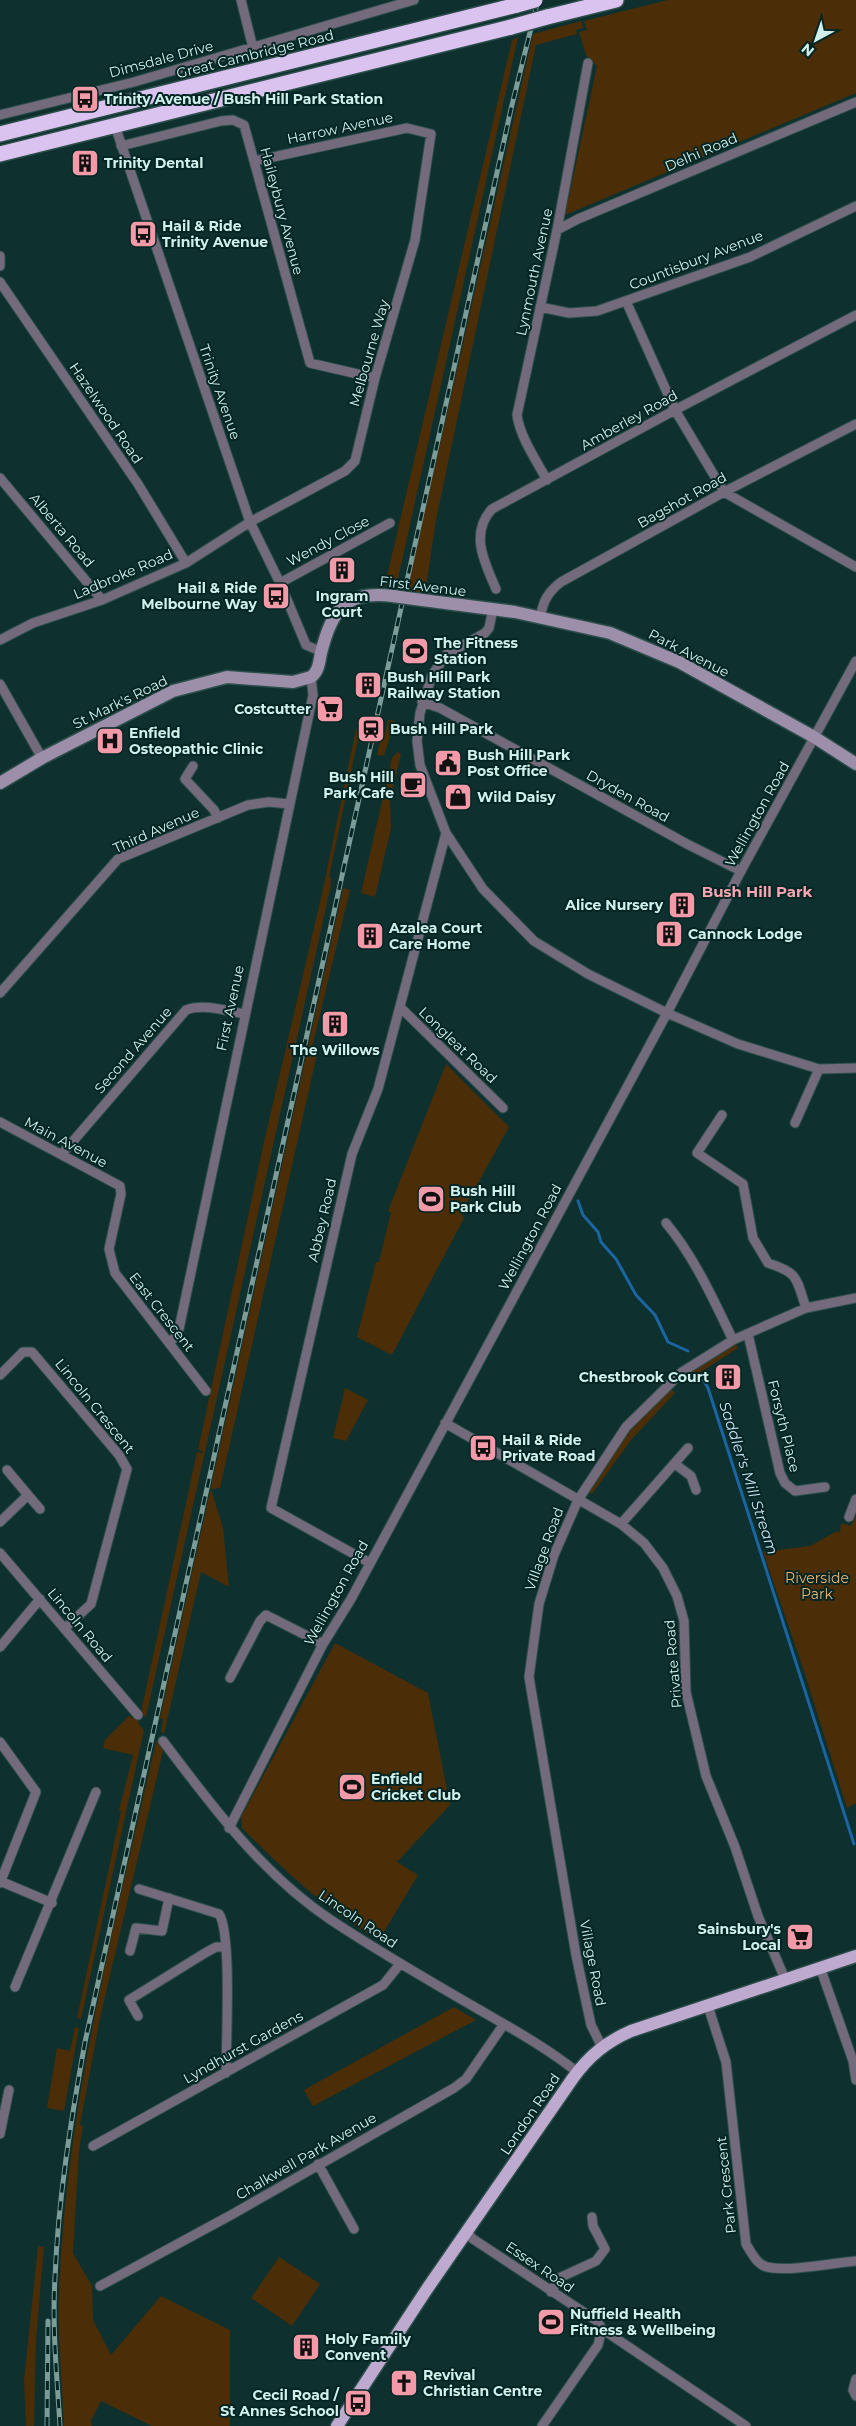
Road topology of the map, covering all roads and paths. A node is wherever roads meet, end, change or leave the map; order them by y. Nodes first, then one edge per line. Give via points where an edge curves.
1 (240, 0) edge
2 (414, 0) edge
3 (535, 0) edge
4 (616, 0) edge
5 (253, 48) junction
6 (588, 63) dead end
7 (856, 102) edge
8 (0, 116) edge
9 (51, 122) junction
10 (115, 126) junction
11 (0, 134) edge
12 (431, 134) joint
13 (122, 146) junction
14 (0, 154) edge
15 (255, 160) junction
16 (856, 206) edge
17 (558, 230) junction
18 (0, 256) edge
19 (0, 266) edge
20 (0, 282) edge
21 (626, 301) junction
22 (540, 308) junction
23 (856, 315) edge
24 (374, 378) junction
25 (675, 410) junction
26 (856, 424) edge
27 (0, 478) edge
28 (547, 480) junction
29 (724, 492) junction
30 (250, 522) junction
31 (390, 523) dead end
32 (186, 563) junction
33 (856, 566) edge
34 (280, 583) junction
35 (496, 589) dead end
36 (102, 600) junction
37 (493, 609) junction
38 (540, 618) junction
39 (0, 640) edge
40 (322, 652) junction
41 (856, 661) edge
42 (311, 677) junction
43 (0, 684) edge
44 (422, 702) junction
45 (814, 737) junction
46 (42, 758) junction
47 (856, 764) edge
48 (193, 766) dead end
49 (0, 783) edge
50 (289, 804) junction
51 (218, 818) junction
52 (446, 834) junction
53 (741, 871) junction
54 (0, 993) edge
55 (400, 1008) junction
56 (668, 1013) junction
57 (245, 1014) junction
58 (856, 1068) edge
59 (819, 1069) junction
60 (501, 1103) dead end
61 (722, 1115) dead end
62 (0, 1122) edge
63 (795, 1123) dead end
64 (62, 1154) junction
65 (120, 1186) joint
66 (666, 1223) dead end
67 (856, 1298) edge
68 (806, 1308) junction
69 (748, 1334) junction
70 (733, 1340) junction
71 (169, 1343) junction
72 (0, 1375) edge
73 (206, 1391) dead end
74 (445, 1423) junction
75 (688, 1448) dead end
76 (675, 1464) junction
77 (7, 1470) dead end
78 (825, 1487) dead end
79 (696, 1490) dead end
80 (28, 1495) junction
81 (856, 1499) edge
82 (578, 1500) junction
83 (40, 1509) dead end
84 (849, 1517) dead end
85 (0, 1522) edge
86 (621, 1524) junction
87 (0, 1553) edge
88 (370, 1563) junction
89 (40, 1599) junction
90 (65, 1628) junction
91 (323, 1644) junction
92 (0, 1647) edge
93 (230, 1678) dead end
94 (138, 1715) dead end
95 (164, 1741) dead end
96 (0, 1742) edge
97 (96, 1792) dead end
98 (229, 1828) junction
99 (0, 1882) edge
100 (139, 1889) dead end
101 (168, 1898) junction
102 (52, 1903) junction
103 (226, 1947) junction
104 (130, 1952) dead end
105 (856, 1956) edge
106 (400, 1964) junction
107 (820, 1967) junction
108 (785, 1979) junction
109 (15, 1987) dead end
110 (708, 2006) junction
111 (138, 2016) dead end
112 (504, 2024) junction
113 (602, 2047) junction
114 (577, 2072) junction
115 (226, 2073) junction
116 (856, 2080) edge
117 (9, 2090) dead end
118 (0, 2134) edge
119 (93, 2146) dead end
120 (318, 2164) junction
121 (592, 2217) dead end
122 (354, 2229) dead end
123 (467, 2233) junction
124 (856, 2261) edge
125 (100, 2286) dead end
126 (551, 2292) junction
127 (602, 2329) junction
128 (856, 2379) edge
129 (855, 2396) edge
130 (732, 2422) edge
131 (337, 2426) edge
132 (542, 2426) edge
133 (746, 2426) edge

1 - 5 street
2 - 5 street, Dimsdale Drive
3 - 9 highway, Great Cambridge Road, bridge
4 - 10 highway, bridge
5 - 8 street, Dimsdale Drive
6 - 17 street, Lynmouth Avenue
7 - 17 street, Delhi Road
9 - 10 highway via 103,116 114,120
9 - 11 highway, Great Cambridge Road
10 - 13 street, Trinity Avenue
10 - 14 highway
12 - 15 street, Harrow Avenue via 407,128
12 - 24 street, Melbourne Way via 416,240
13 - 15 street, Haileybury Avenue via 233,120 246,128
13 - 30 street, Trinity Avenue
15 - 24 street, Haileybury Avenue via 310,363
16 - 21 street, Countisbury Avenue via 750,257
17 - 22 street, Lynmouth Avenue
18 - 19 street
20 - 32 street, Hazelwood Road via 138,484
21 - 22 street, Countisbury Avenue via 597,312 568,313
21 - 25 street
22 - 28 street, Lynmouth Avenue via 517,415
23 - 25 street, Amberley Road
24 - 30 street, Melbourne Way via 355,461 351,466
25 - 28 street, Amberley Road
25 - 29 street
26 - 29 street, Bagshot Road
27 - 36 street, Alberta Road
28 - 35 street, Amberley Road via 492,509 480,527 484,561
29 - 33 street
29 - 38 street, Bagshot Road via 561,582 543,602
30 - 32 street, Ladbroke Road
30 - 34 street, Trinity Avenue
31 - 34 street, Wendy Close
32 - 36 street, Ladbroke Road
34 - 40 street, Trinity Avenue via 306,645
36 - 39 street, Ladbroke Road via 33,624
37 - 38 street, Park Avenue
37 - 40 street, First Avenue, bridge via 362,595 347,603 329,624
37 - 44 street via 485,633 454,650 440,662
38 - 45 street, Park Avenue via 610,633 646,647
40 - 42 street, First Avenue via 318,669
41 - 45 street, Wellington Road
42 - 46 street, St Mark's Road via 293,682 227,677 173,691
42 - 50 street, First Avenue via 313,695
43 - 46 street
44 - 52 street via 417,741 420,765
44 - 53 street, Dryden Road via 440,708
45 - 47 street, Park Avenue
45 - 53 street, Wellington Road
46 - 49 street, St Mark's Road
48 - 51 street via 184,779
50 - 51 street, Third Avenue via 258,802
50 - 57 street, First Avenue
51 - 54 street, Third Avenue via 118,858
52 - 55 street, Abbey Road
52 - 56 street via 483,889 534,941 588,974
53 - 56 street, Wellington Road
55 - 60 street, Longleat Road
55 - 88 street, Abbey Road via 378,1090 352,1154 271,1508
56 - 59 street via 738,1044
56 - 74 street, Wellington Road
57 - 64 street, Second Avenue via 202,1007 186,1010
57 - 71 street, First Avenue via 178,1329
58 - 59 street
59 - 63 street
61 - 68 street via 697,1153 743,1184 753,1238 768,1263 787,1269 797,1279
62 - 64 street, Main Avenue
64 - 65 street, Main Avenue
65 - 71 street, East Crescent via 109,1249 111,1261 122,1286
66 - 70 street via 683,1244
67 - 68 street, Village Road
68 - 69 street, Village Road
69 - 70 street, Village Road
69 - 78 street, Forsyth Place via 770,1437 785,1483 795,1491
70 - 82 street, Village Road via 682,1372 626,1427
71 - 73 street, East Crescent
72 - 90 street, Lincoln Crescent via 23,1352 32,1352 119,1455 126,1468 91,1604
74 - 82 street, Private Road
74 - 88 street, Wellington Road
75 - 76 street
76 - 79 street via 691,1476
76 - 86 street
77 - 80 street
80 - 83 street
80 - 85 street
81 - 84 street
82 - 86 street, Private Road
82 - 113 street, Village Road via 554,1555 539,1604 530,1677 576,1955 592,2025
86 - 108 street, Private Road via 644,1543 663,1568 677,1596 684,1621 686,1692 706,1776
87 - 89 street, Lincoln Road
88 - 91 street, Wellington Road
89 - 90 street, Lincoln Road
89 - 92 street
90 - 94 street, Lincoln Road
91 - 93 street via 266,1615
91 - 98 street, Wellington Road
95 - 98 street, Lincoln Road
96 - 99 street via 36,1792
97 - 102 street
98 - 106 street, Lincoln Road via 312,1906
99 - 102 street
100 - 101 street
101 - 103 street via 219,1914 224,1921
101 - 104 street via 162,1931 136,1928
102 - 109 street
103 - 111 street via 216,1947 128,2000
103 - 115 street
105 - 107 main road, London Road
106 - 112 street, Lincoln Road
106 - 115 street, Lyndhurst Gardens via 383,1985
107 - 108 main road, London Road
107 - 116 street via 853,2062
108 - 110 main road, London Road
110 - 113 main road, London Road via 631,2032
110 - 124 street, Park Crescent via 726,2062 746,2244 765,2267 792,2268
112 - 114 street, Lincoln Road
112 - 120 street, Chalkwell Park Avenue via 466,2079
113 - 114 main road, London Road
114 - 123 main road, London Road
115 - 119 street, Lyndhurst Gardens
117 - 118 street
120 - 122 street
120 - 125 street, Chalkwell Park Avenue
121 - 126 street via 604,2249 596,2261 559,2278
123 - 126 street, Essex Road
123 - 131 main road, London Road
126 - 127 street, Essex Road via 597,2321
127 - 130 street, Essex Road
127 - 132 street via 598,2344
128 - 129 street
130 - 133 street, Essex Road

